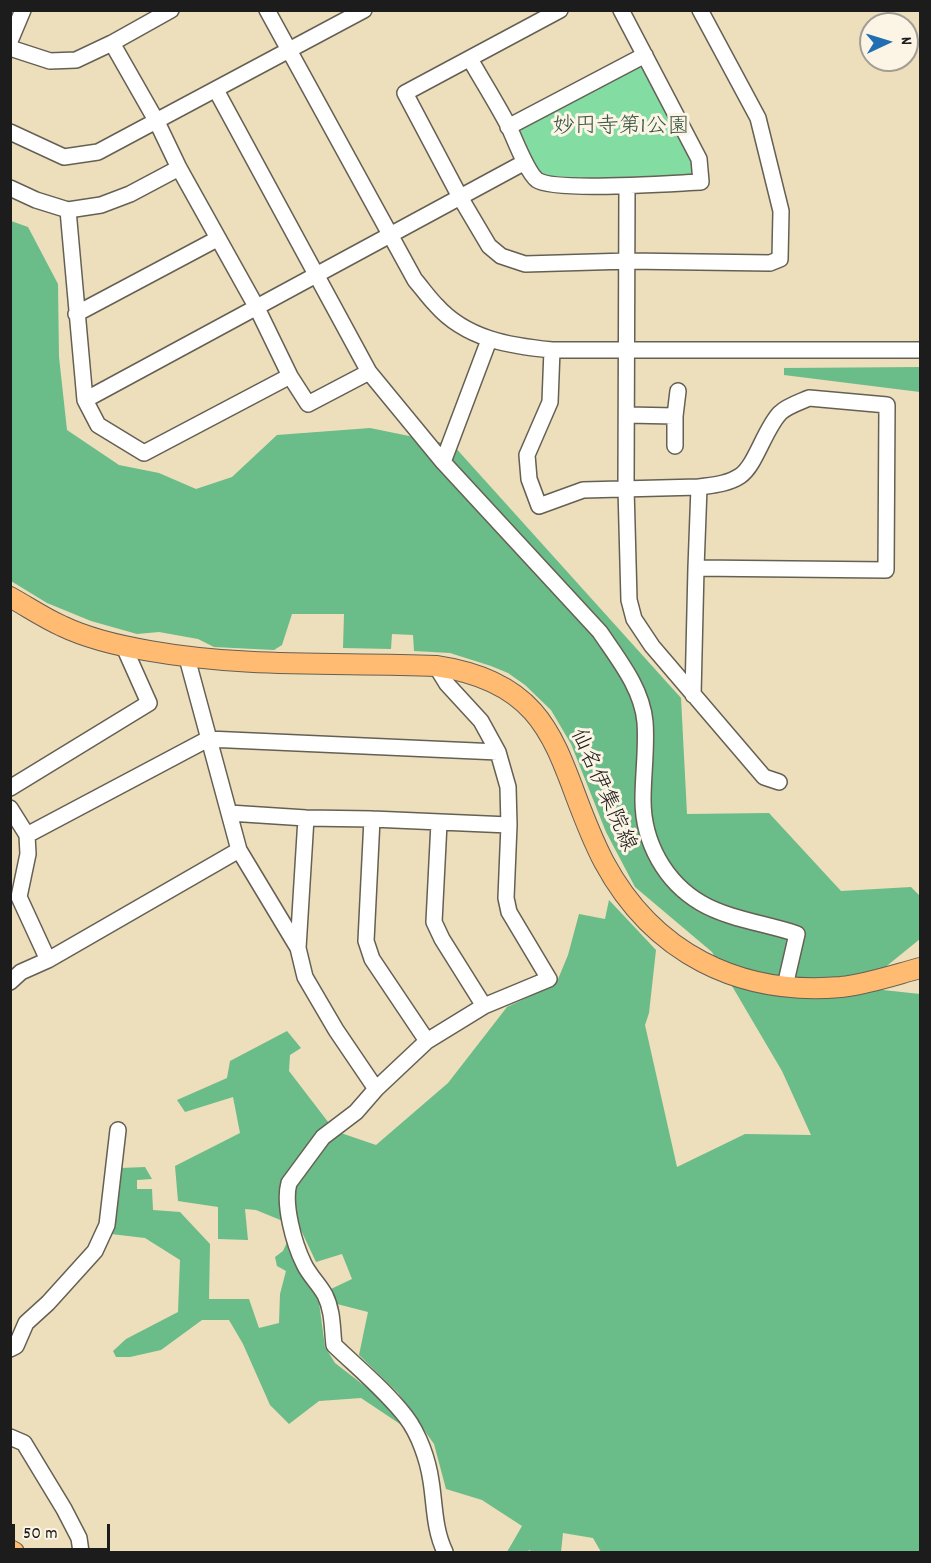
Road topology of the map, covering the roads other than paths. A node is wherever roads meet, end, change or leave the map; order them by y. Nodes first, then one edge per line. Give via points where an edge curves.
1 (23, 10) edge
2 (171, 10) edge
3 (267, 10) edge
4 (364, 10) edge
5 (560, 10) edge
6 (621, 10) edge
7 (700, 10) edge
8 (533, 17) edge
9 (10, 41) edge
10 (112, 43) junction
11 (10, 48) edge
12 (288, 50) junction
13 (645, 55) junction
14 (471, 59) junction
15 (216, 90) junction
16 (157, 122) junction
17 (508, 127) junction
18 (10, 132) edge
19 (525, 162) junction
20 (179, 168) junction
21 (627, 186) junction
22 (10, 188) edge
23 (460, 197) junction
24 (68, 210) junction
25 (389, 235) junction
26 (217, 239) junction
27 (628, 261) junction
28 (317, 273) junction
29 (257, 308) junction
30 (76, 314) junction
31 (489, 340) junction
32 (628, 349) junction
33 (552, 350) junction
34 (921, 350) edge
35 (369, 372) junction
36 (290, 376) junction
37 (678, 391) dead end
38 (85, 400) junction
39 (627, 415) junction
40 (675, 416) junction
41 (675, 446) dead end
42 (443, 462) junction
43 (699, 487) junction
44 (626, 488) junction
45 (696, 568) junction
46 (10, 597) edge
47 (124, 647) junction
48 (187, 658) junction
49 (436, 666) junction
50 (693, 695) junction
51 (208, 739) junction
52 (498, 752) junction
53 (779, 782) dead end
54 (10, 788) edge
55 (10, 808) edge
56 (229, 813) junction
57 (306, 818) junction
58 (372, 819) junction
59 (439, 823) junction
60 (509, 825) junction
61 (27, 835) junction
62 (239, 850) junction
63 (298, 948) junction
64 (48, 960) junction
65 (921, 968) edge
66 (10, 982) edge
67 (785, 986) junction
68 (484, 1006) junction
69 (427, 1041) junction
70 (376, 1089) junction
71 (118, 1130) dead end
72 (10, 1349) edge
73 (10, 1437) edge
74 (81, 1552) edge
75 (445, 1552) edge

1 - 9 street
2 - 10 street
3 - 12 street
4 - 12 street
5 - 8 street
6 - 13 street
7 - 27 street via 758,118 781,211 780,259
8 - 14 street
10 - 11 street via 76,60 50,61
10 - 16 street
12 - 15 street
12 - 25 street
13 - 17 street
13 - 21 street via 699,159 701,182
14 - 17 street
14 - 23 street via 405,93
15 - 16 street
15 - 28 street
16 - 18 street via 98,152 64,157
16 - 20 street
17 - 19 street
19 - 21 street via 537,179 551,185
19 - 23 street
20 - 24 street via 101,205
20 - 26 street
21 - 27 street
22 - 24 street
23 - 25 street
23 - 27 street via 489,246 501,256 525,264
24 - 30 street
25 - 28 street
25 - 31 street via 415,280 437,307
26 - 29 street
26 - 30 street
27 - 32 street
28 - 29 street
28 - 35 street
29 - 36 street
29 - 38 street
30 - 38 street
31 - 33 street
31 - 42 street
32 - 33 street
32 - 34 street
32 - 39 street
33 - 44 street via 550,402 527,455 529,479 538,506 583,490
35 - 36 street via 308,404
35 - 42 street
36 - 38 street via 144,453 98,425
37 - 40 street
39 - 40 street
39 - 44 street
40 - 41 street
42 - 67 street via 600,632 620,662 637,691 645,721 643,803 647,832 657,857 673,881 702,904 797,934
43 - 44 street
43 - 45 street
43 - 45 street via 741,476 782,411 809,398 887,405 886,570
44 - 50 street via 629,600 634,619
45 - 50 street
46 - 47 main road, 仙名伊集院線 via 62,626
47 - 48 main road, 仙名伊集院線
47 - 54 street via 149,703
48 - 49 main road, 仙名伊集院線 via 276,664
48 - 51 street
49 - 52 street via 481,721
49 - 67 main road, 仙名伊集院線 via 460,669 495,681 539,719 562,758 604,861 651,926 700,962 761,983
50 - 53 street via 764,777
51 - 52 street
51 - 56 street
51 - 61 street
52 - 60 street via 508,788
55 - 61 street
56 - 57 street
56 - 62 street
57 - 58 street
57 - 63 street
58 - 59 street
58 - 69 street via 366,940 372,959
59 - 60 street
59 - 68 street via 434,922
60 - 68 street via 509,912 549,979
61 - 64 street via 28,854 19,897
62 - 63 street
62 - 64 street
63 - 70 street via 304,977
64 - 66 street via 21,972
65 - 67 main road, 仙名伊集院線 via 842,987
68 - 69 street
69 - 70 street
70 - 75 street via 356,1112 323,1137 286,1191 293,1235 304,1265 325,1294 332,1314 333,1345 407,1418 423,1449 435,1520
71 - 72 street via 107,1225 95,1251 26,1323 16,1346
73 - 74 street via 24,1443 64,1509 79,1538

